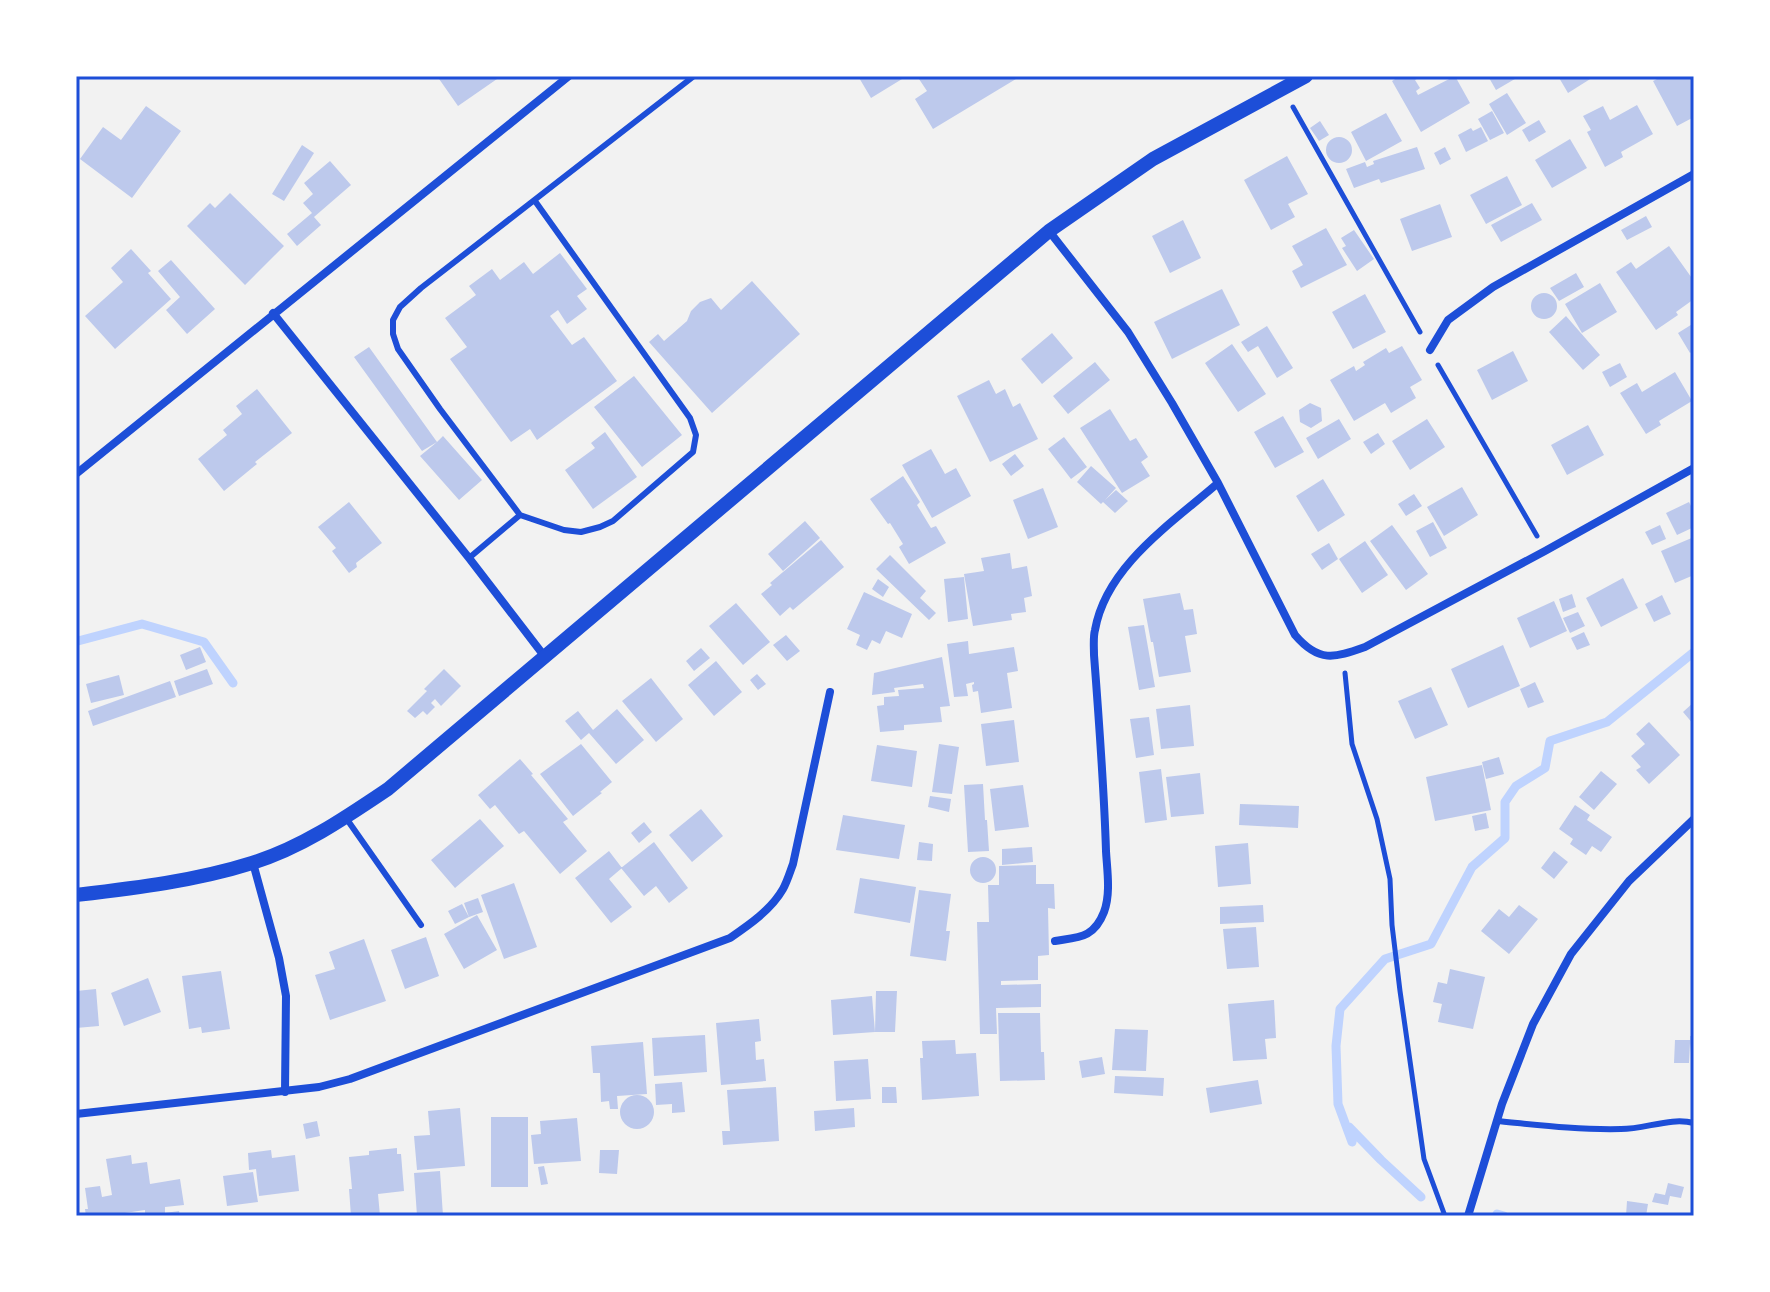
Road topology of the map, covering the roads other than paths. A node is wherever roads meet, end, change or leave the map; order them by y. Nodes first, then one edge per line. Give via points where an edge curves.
1 (569, 76) edge
2 (694, 76) edge
3 (1306, 76) edge
4 (1694, 174) edge
5 (535, 201) junction
6 (1049, 231) junction
7 (273, 313) junction
8 (1430, 350) road end
9 (1694, 468) edge
10 (76, 474) edge
11 (1218, 483) junction
12 (520, 515) junction
13 (469, 558) junction
14 (545, 657) junction
15 (830, 692) dead end
16 (346, 818) junction
17 (1694, 819) edge
18 (253, 863) junction
19 (76, 895) edge
20 (421, 925) dead end
21 (1055, 941) dead end
22 (285, 1092) junction
23 (76, 1114) edge
24 (1497, 1121) junction
25 (1694, 1123) edge
26 (1468, 1216) edge

1 - 7 street
2 - 5 lane
3 - 6 street via 1153,159
4 - 8 street via 1493,287 1448,320
5 - 12 lane via 421,288 393,320 398,349
5 - 12 lane via 690,418 696,435 693,452 600,527 564,530
6 - 11 street via 1128,332
6 - 14 street
7 - 10 street
7 - 13 street
9 - 11 street via 1365,647 1328,657 1314,653 1295,635
11 - 21 street via 1136,555 1102,607 1094,655 1107,896 1094,929 1085,936
12 - 13 lane
13 - 14 street
14 - 16 street
15 - 22 street via 793,864 783,889 751,924 730,938 350,1079
16 - 18 street
16 - 20 lane
17 - 24 street via 1629,881 1571,954 1533,1024
18 - 19 street via 176,882
18 - 22 street via 286,996
22 - 23 street
24 - 25 lane via 1585,1129
24 - 26 street

